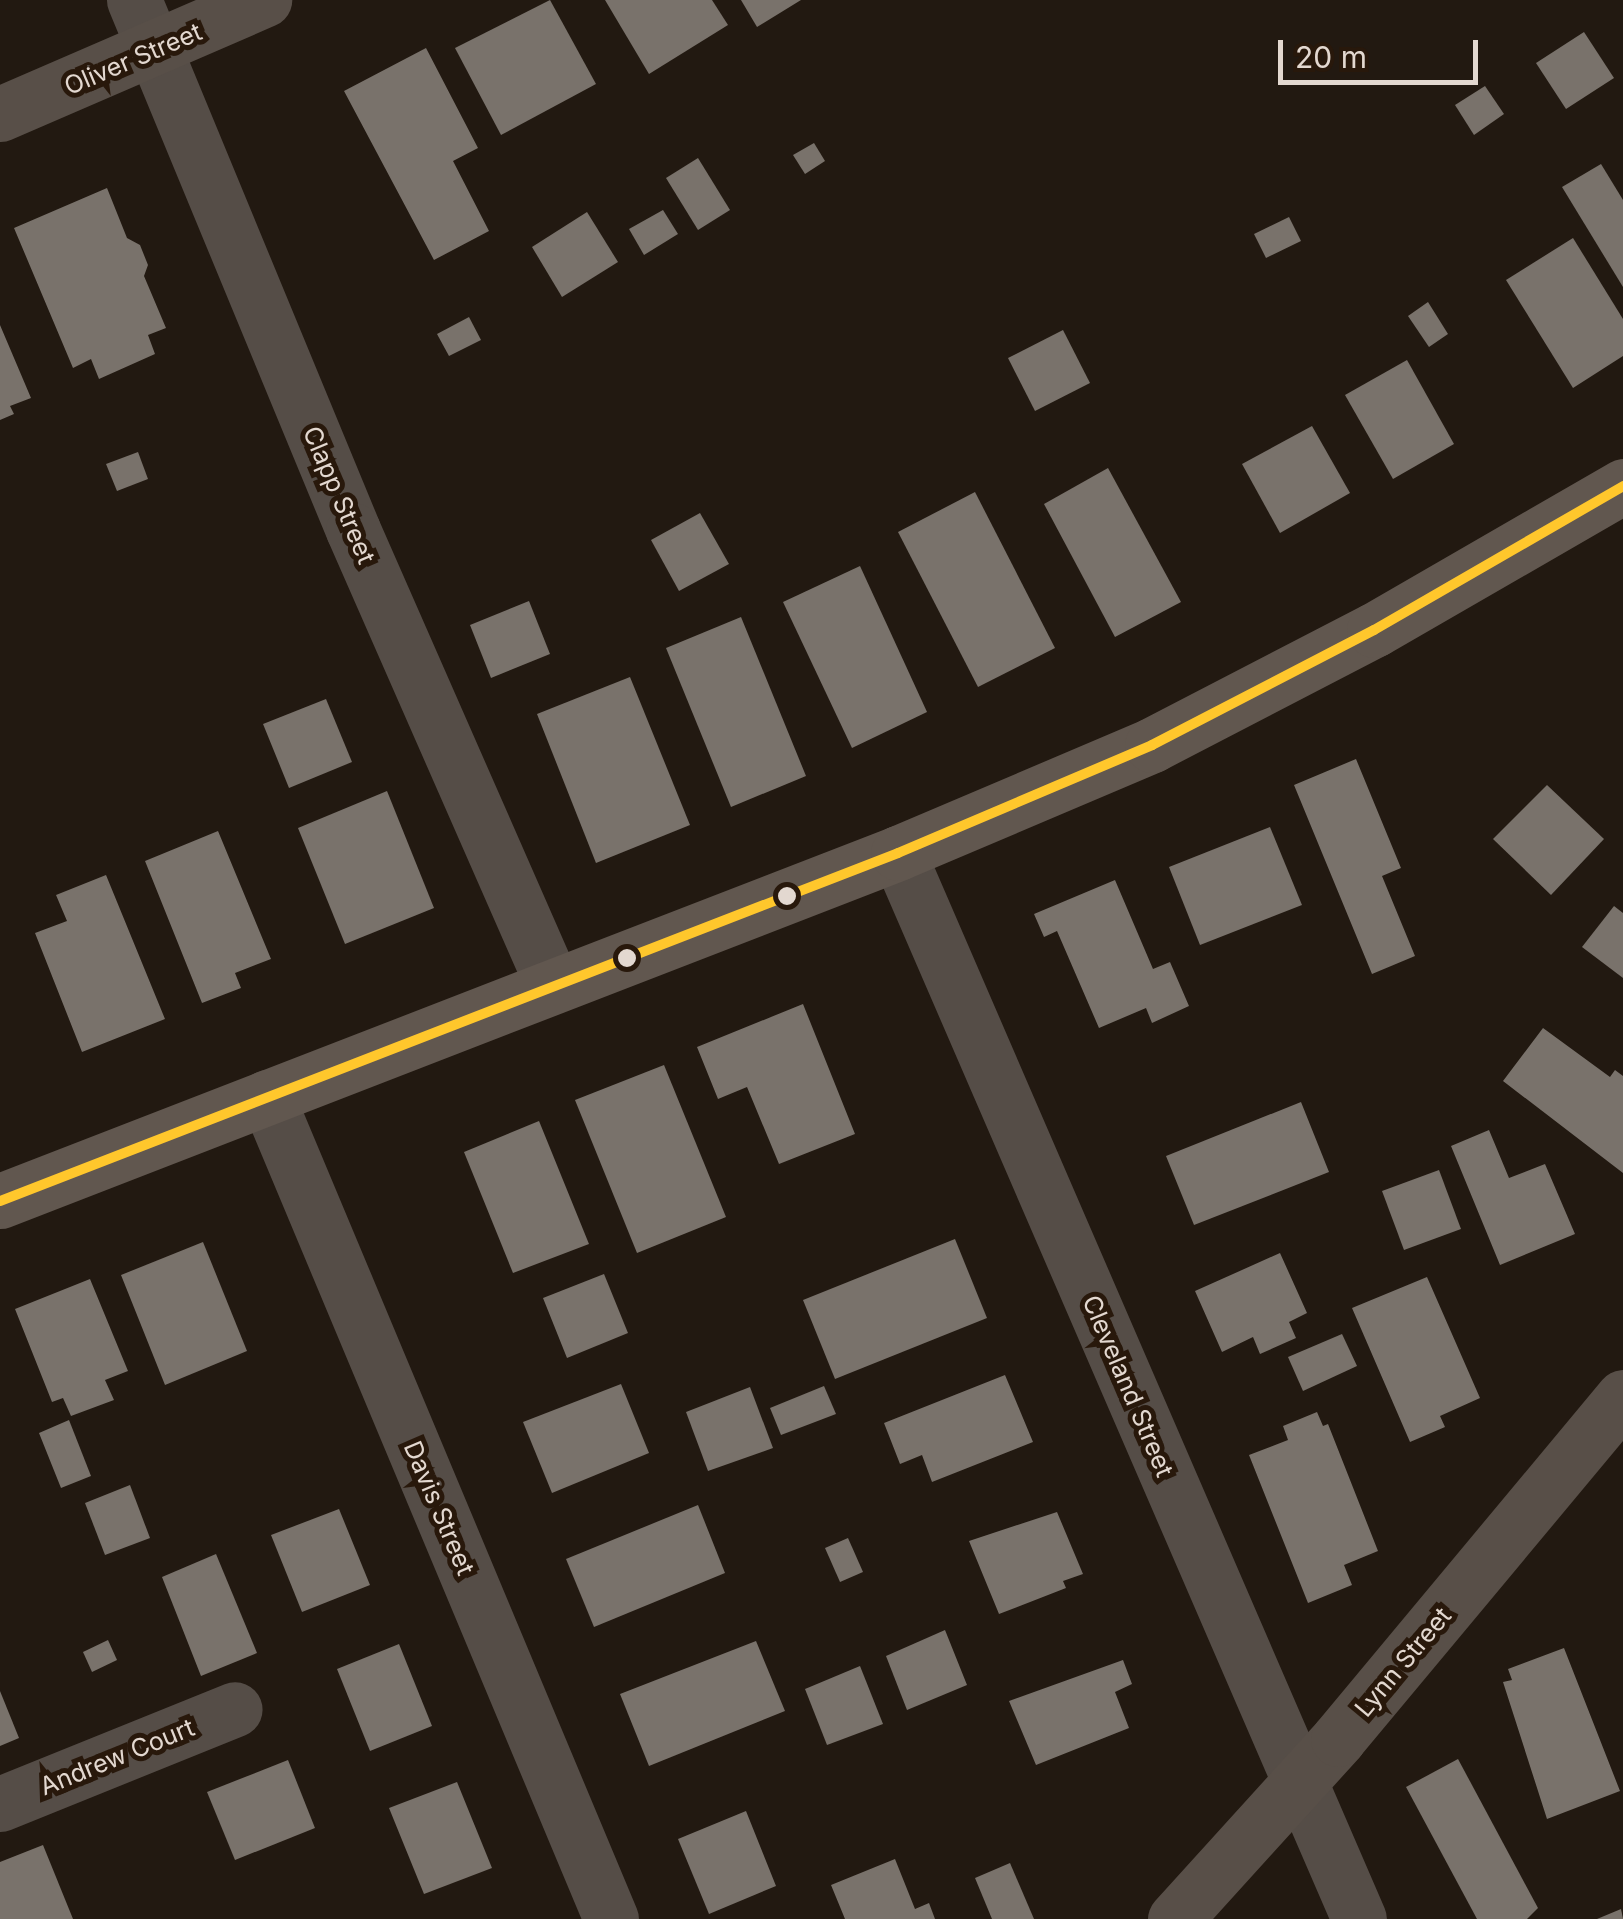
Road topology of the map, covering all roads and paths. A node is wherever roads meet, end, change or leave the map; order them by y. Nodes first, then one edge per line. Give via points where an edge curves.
1 (134, 0) edge
2 (264, 0) edge
3 (154, 51) junction
4 (0, 114) edge
5 (1623, 486) edge
6 (898, 852) junction
7 (553, 986) junction
8 (267, 1097) junction
9 (0, 1201) edge
10 (1623, 1397) edge
11 (235, 1709) dead end
12 (1299, 1784) junction
13 (0, 1804) edge
14 (611, 1919) edge
15 (1175, 1919) edge
16 (1359, 1919) edge

1 - 3 street, Clapp Street
2 - 3 main road, Oliver Street
3 - 4 main road, Oliver Street
3 - 7 street, Clapp Street
5 - 6 main road via 1222,712
6 - 7 main road
6 - 12 street, Cleveland Street
7 - 8 main road
8 - 9 main road
8 - 14 street, Davis Street
10 - 12 main road, Lynn Street
11 - 13 street, Andrew Court
12 - 15 main road, Lynn Street
12 - 16 street, Cleveland Street

